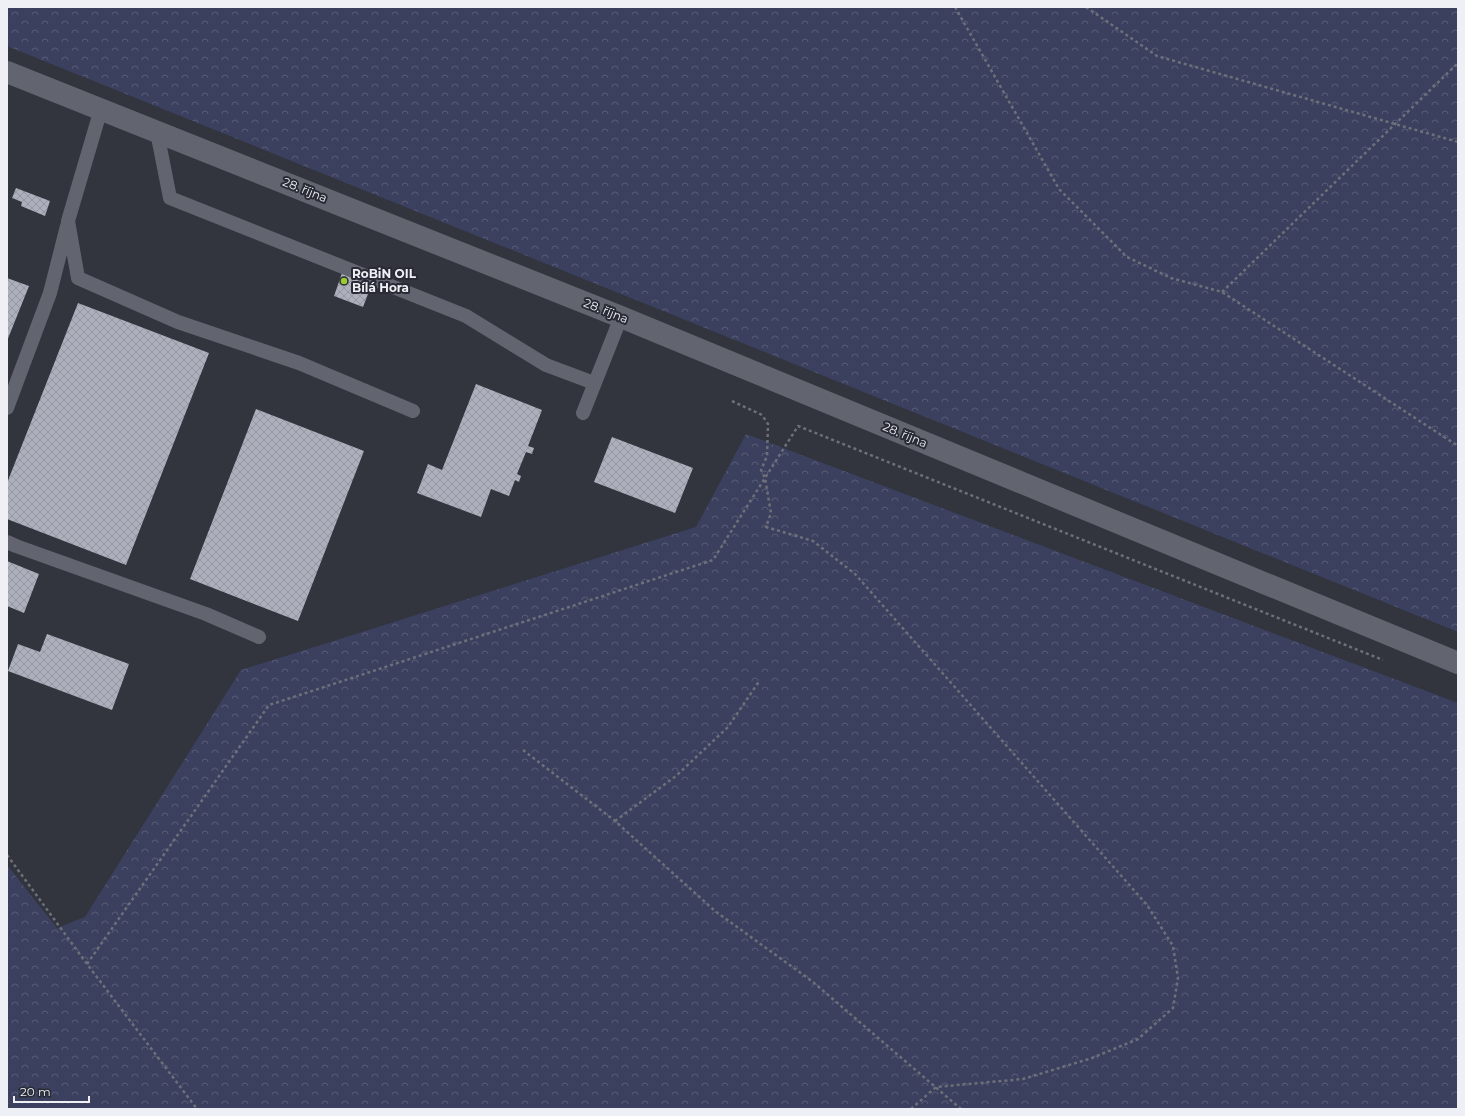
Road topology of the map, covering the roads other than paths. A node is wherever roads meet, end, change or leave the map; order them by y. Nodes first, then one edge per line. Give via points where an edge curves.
1 (7, 72) edge
2 (101, 109) junction
3 (157, 132) junction
4 (68, 221) junction
5 (621, 317) junction
6 (594, 384) junction
7 (7, 408) edge
8 (414, 411) dead end
9 (583, 413) dead end
10 (7, 542) edge
11 (259, 637) dead end
12 (1458, 662) edge

1 - 2 main road, 28. října
2 - 3 main road, 28. října
2 - 4 lane
3 - 5 main road, 28. října
3 - 6 lane via 170,198 466,316 546,365
4 - 7 lane via 50,293
4 - 8 lane via 78,278 178,322 299,362
5 - 6 lane
5 - 12 main road, 28. října
6 - 9 lane
10 - 11 lane via 206,614

